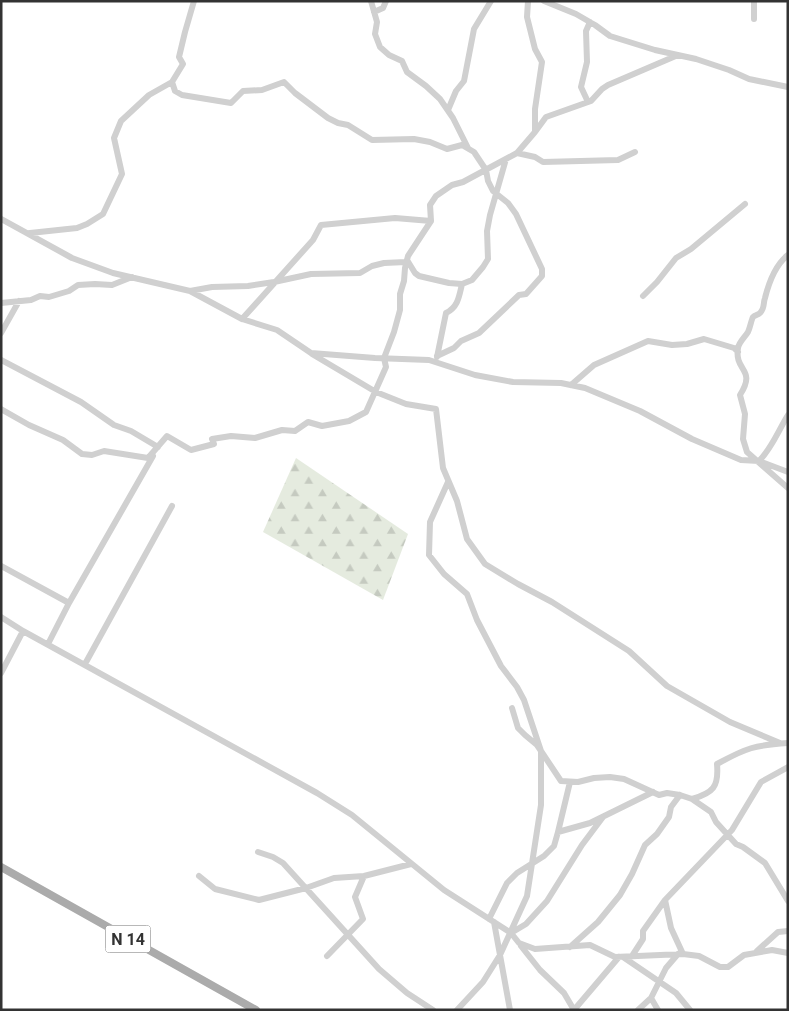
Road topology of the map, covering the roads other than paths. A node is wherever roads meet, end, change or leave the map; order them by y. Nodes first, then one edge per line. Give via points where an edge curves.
1 (194, 1) edge
2 (371, 1) edge
3 (386, 1) edge
4 (490, 1) edge
5 (528, 1) edge
6 (544, 1) edge
7 (754, 1) edge
8 (374, 12) junction
9 (754, 19) dead end
10 (590, 22) junction
11 (678, 55) junction
12 (172, 82) junction
13 (788, 87) edge
14 (588, 102) junction
15 (448, 110) junction
16 (535, 132) junction
17 (469, 149) junction
18 (636, 152) dead end
19 (517, 153) junction
20 (506, 159) junction
21 (486, 170) junction
22 (497, 194) junction
23 (745, 204) dead end
24 (1, 219) edge
25 (431, 221) junction
26 (29, 233) junction
27 (788, 255) edge
28 (407, 261) junction
29 (132, 277) junction
30 (274, 282) junction
31 (462, 284) junction
32 (190, 291) junction
33 (643, 296) dead end
34 (19, 301) junction
35 (1, 303) edge
36 (242, 319) junction
37 (1, 334) edge
38 (738, 352) junction
39 (311, 353) junction
40 (384, 358) junction
41 (437, 359) junction
42 (1, 360) edge
43 (570, 385) junction
44 (376, 392) junction
45 (3, 411) edge
46 (788, 415) edge
47 (1, 420) edge
48 (166, 431) dead end
49 (157, 448) junction
50 (759, 461) junction
51 (788, 472) edge
52 (448, 482) junction
53 (788, 488) edge
54 (172, 506) dead end
55 (1, 566) edge
56 (69, 603) junction
57 (1, 617) edge
58 (23, 631) junction
59 (48, 644) junction
60 (85, 664) junction
61 (1, 673) edge
62 (512, 708) dead end
63 (780, 743) junction
64 (788, 743) edge
65 (541, 751) junction
66 (788, 767) edge
67 (570, 782) junction
68 (653, 792) junction
69 (680, 795) junction
70 (692, 800) junction
71 (604, 816) junction
72 (558, 832) junction
73 (728, 834) junction
74 (258, 852) dead end
75 (533, 862) junction
76 (411, 864) junction
77 (1, 867) edge
78 (199, 876) dead end
79 (364, 876) junction
80 (306, 888) junction
81 (665, 900) junction
82 (788, 901) edge
83 (491, 921) junction
84 (788, 930) edge
85 (511, 933) junction
86 (348, 934) junction
87 (519, 943) junction
88 (570, 947) junction
89 (756, 952) junction
90 (788, 952) edge
91 (680, 954) junction
92 (500, 955) junction
93 (327, 956) dead end
94 (632, 956) junction
95 (621, 957) junction
96 (659, 981) junction
97 (650, 998) junction
98 (256, 1010) edge
99 (433, 1010) edge
100 (457, 1010) edge
101 (510, 1010) edge
102 (574, 1010) edge
103 (638, 1010) edge
104 (658, 1010) edge
105 (690, 1010) edge

1 - 12 street via 179,57 184,64
2 - 8 street
3 - 8 street via 383,8
4 - 15 street via 474,29 464,81
5 - 16 street via 527,17 535,50 542,62
6 - 10 street
7 - 9 street
8 - 15 street via 375,34 380,47 402,61 407,72 426,86
10 - 11 street via 610,36
10 - 14 street via 586,31 587,62 581,87
11 - 13 street via 749,79
11 - 14 street via 608,85
12 - 17 street via 175,91 182,95 231,103 244,91 262,90 284,82 328,118 348,125 372,140 414,139 447,149 462,145
12 - 26 street via 149,95 121,121 114,138 122,174 104,214 77,228
14 - 16 street via 546,117
15 - 17 street
16 - 19 street
17 - 21 street
18 - 19 street via 618,160 543,162
19 - 20 street
20 - 21 street
20 - 22 street
21 - 22 street
21 - 25 street via 436,196 430,205
22 - 31 street via 487,231 488,259 472,280
22 - 41 street via 516,214 542,269 542,276 526,294 518,295 479,333 461,341
23 - 33 street via 676,258
24 - 26 street
25 - 28 street
25 - 30 street via 395,218 320,225 313,240
26 - 29 street via 72,258
27 - 38 street via 775,270 764,306 760,313 752,316
28 - 30 street via 372,266 360,273 311,274
28 - 31 street via 419,276
28 - 40 street via 398,317
29 - 32 street
29 - 34 street via 112,285 78,285 49,297
30 - 32 street
30 - 36 street
31 - 41 street via 457,304 446,313
32 - 36 street
34 - 35 street
34 - 37 street
36 - 39 street via 277,330
38 - 43 street via 704,339 680,345 648,341 594,365
38 - 50 street via 747,384 740,395 745,414 743,439 747,452
39 - 40 street
39 - 44 street
40 - 41 street
40 - 44 street via 386,366
41 - 43 street via 475,375 513,382
42 - 49 street via 81,402 114,425 132,431
43 - 50 street via 585,388 640,412 741,460
44 - 49 street via 366,412 350,421 322,426 308,422 295,431 282,430 255,438 231,436 212,439 214,444 191,450 167,436
44 - 52 street via 406,404 436,409 443,468
45 - 47 street
45 - 49 street via 63,440 82,454 104,451 148,458
46 - 50 street via 773,445
48 - 49 street
49 - 56 street
50 - 51 street
50 - 53 street
52 - 63 street via 457,501 467,539 485,564 630,651 667,686 730,722
52 - 65 street via 430,522 429,555 466,594 501,666 524,700
54 - 60 street
55 - 56 street
56 - 59 street
57 - 58 street
58 - 59 street
58 - 61 street
59 - 60 street
60 - 76 street via 317,793 352,816
62 - 65 street via 518,728
63 - 64 street
63 - 70 street via 759,745 717,764 714,788
65 - 67 street via 561,781
65 - 75 street via 541,805
66 - 73 street via 761,782
67 - 68 street via 610,777 624,779
67 - 72 street
68 - 69 street
68 - 71 street
69 - 70 street
69 - 88 street via 657,834 644,845 620,895 598,922
70 - 73 street via 711,812
71 - 72 street
71 - 85 street via 546,901 526,924
72 - 75 street via 554,846
73 - 81 street
73 - 82 street via 736,844 765,863
74 - 80 street via 283,863
75 - 83 street via 507,883
75 - 85 street via 527,896
76 - 79 street
76 - 83 street
77 - 98 main road, N 14
78 - 80 street via 215,889 259,900
79 - 80 street via 334,878
79 - 86 street via 356,897 363,919
80 - 86 street
81 - 91 street
81 - 94 street via 643,931 643,939
83 - 85 street
83 - 92 street
84 - 89 street via 778,932
85 - 87 street
85 - 92 street
86 - 93 street
86 - 99 street via 379,969
87 - 88 street via 535,950
87 - 102 street via 564,993
88 - 95 street via 590,945
89 - 90 street
89 - 91 street via 744,954 728,968 699,956
91 - 94 street
91 - 96 street
92 - 100 street via 483,982
92 - 101 street
94 - 95 street
95 - 96 street
95 - 102 street
96 - 97 street
96 - 105 street via 676,993
97 - 103 street
97 - 104 street

